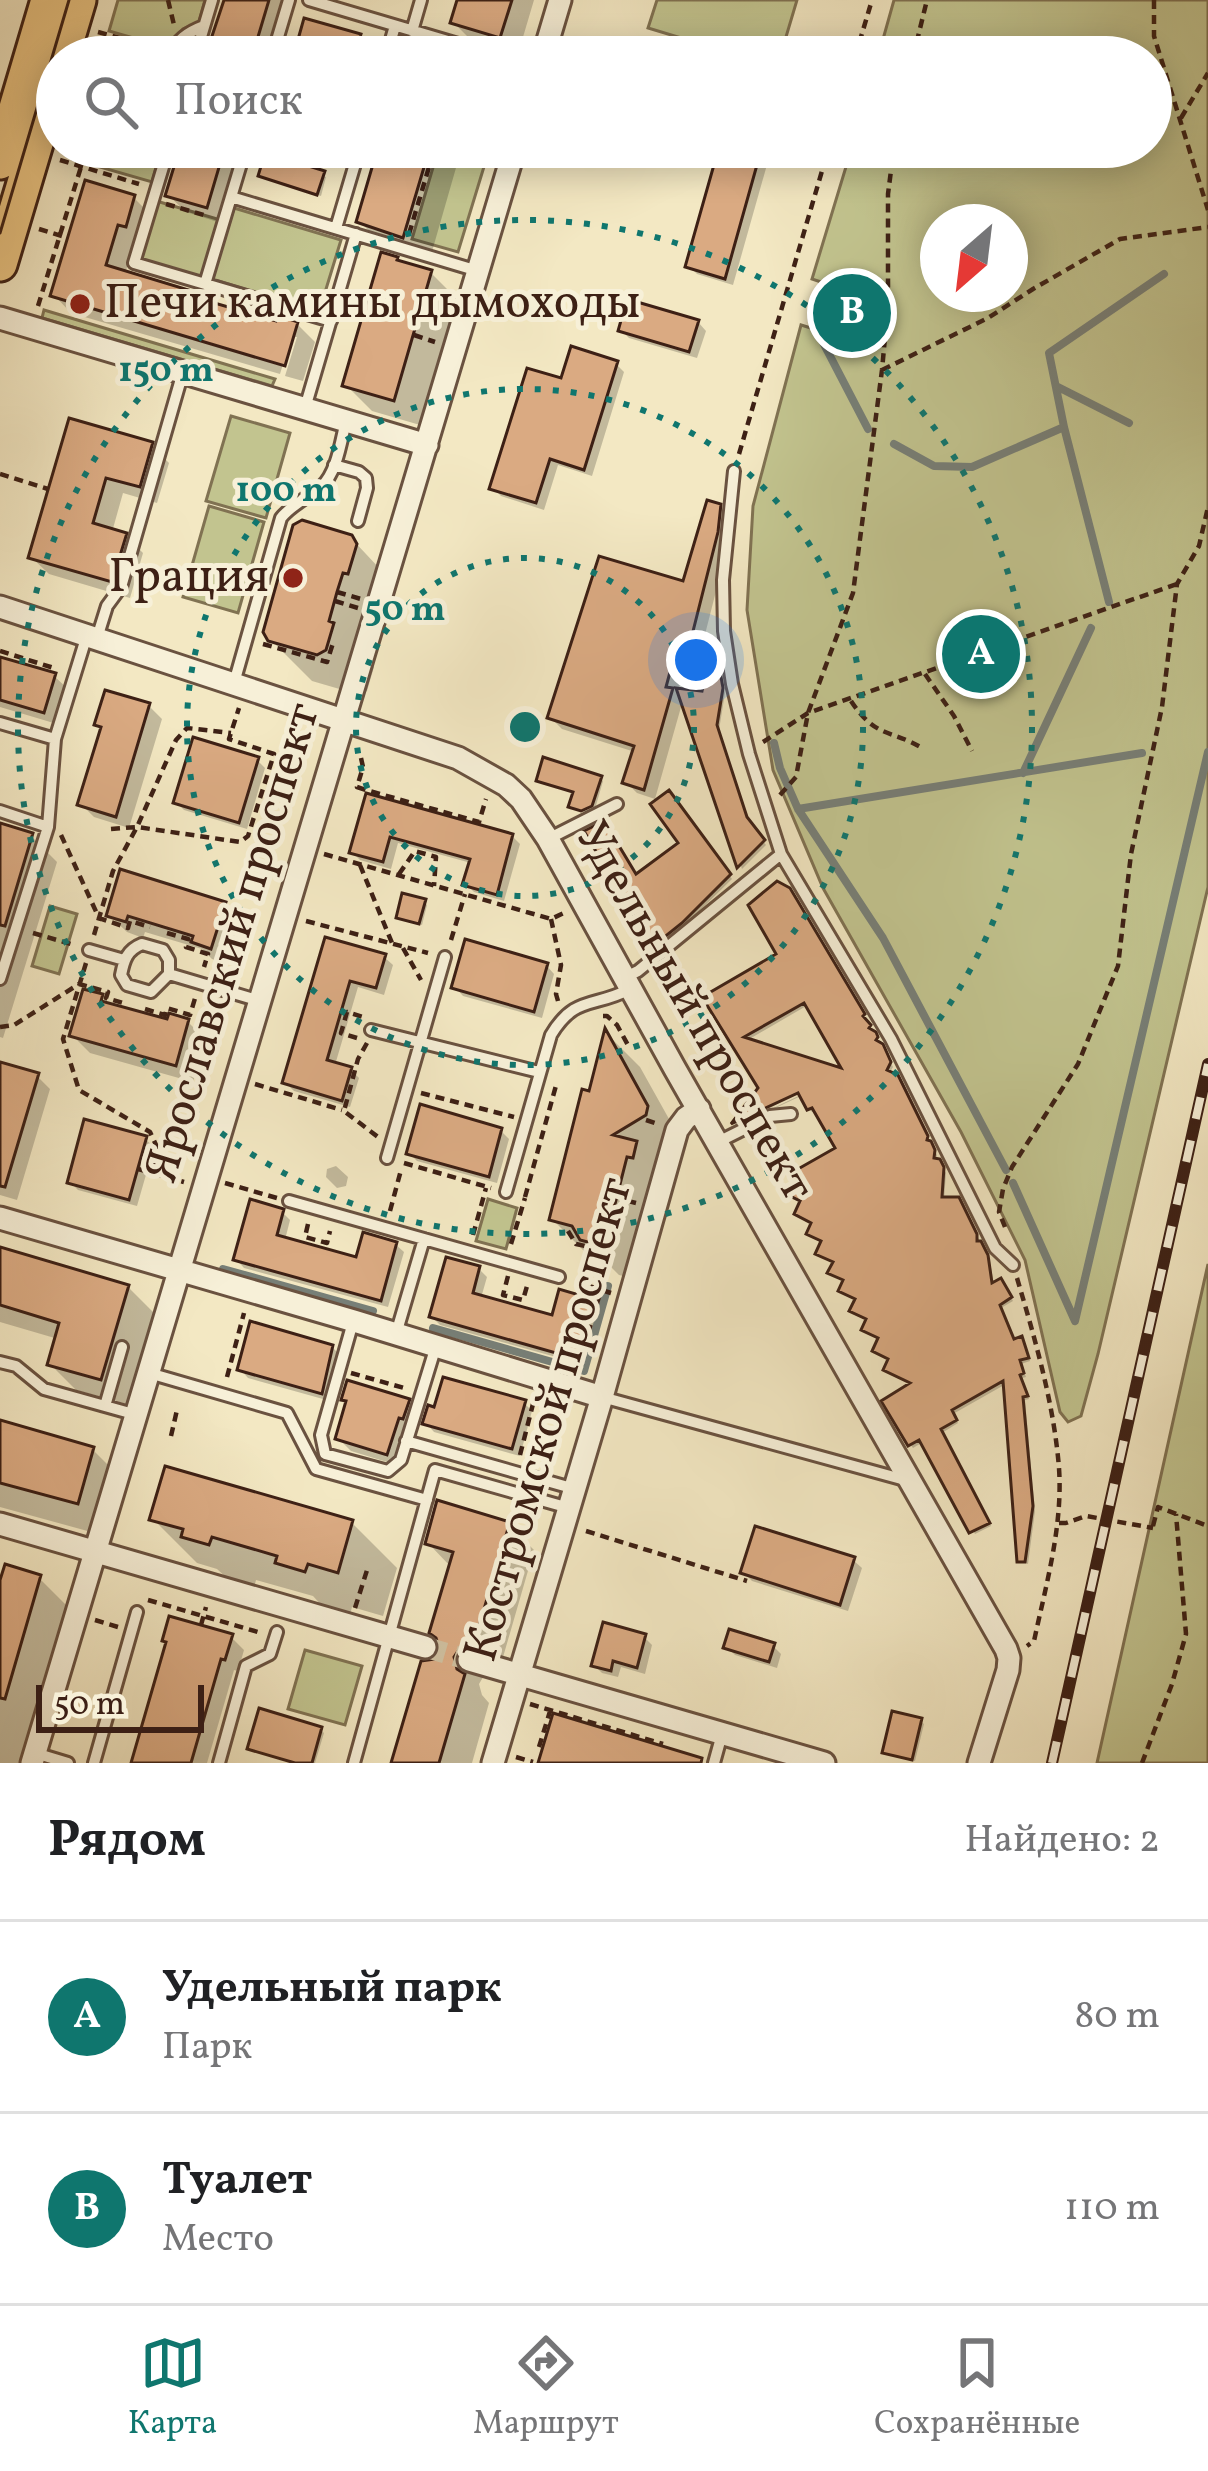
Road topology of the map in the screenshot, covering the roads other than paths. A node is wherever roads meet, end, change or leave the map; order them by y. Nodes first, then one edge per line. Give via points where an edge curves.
1 (48, 0) edge
2 (79, 0) edge
3 (212, 0) edge
4 (289, 0) edge
5 (309, 0) edge
6 (422, 0) edge
7 (560, 0) edge
8 (204, 26) junction
9 (395, 26) junction
10 (412, 31) junction
11 (37, 36) edge
12 (68, 36) edge
13 (184, 36) edge
14 (201, 36) edge
15 (278, 36) edge
16 (392, 36) edge
17 (429, 36) edge
18 (549, 36) edge
19 (36, 40) edge
20 (36, 143) edge
21 (0, 162) edge
22 (162, 168) edge
23 (240, 168) edge
24 (354, 168) edge
25 (509, 168) edge
26 (231, 196) junction
27 (336, 228) junction
28 (356, 234) junction
29 (0, 264) edge
30 (478, 271) junction
31 (205, 284) junction
32 (0, 317) edge
33 (331, 321) junction
34 (183, 372) junction
35 (305, 409) junction
36 (346, 421) junction
37 (427, 445) junction
38 (334, 465) junction
39 (734, 471) road end
40 (358, 521) dead end
41 (0, 607) edge
42 (92, 636) junction
43 (237, 694) junction
44 (344, 719) junction
45 (0, 722) edge
46 (55, 739) junction
47 (617, 804) dead end
48 (0, 811) edge
49 (48, 827) junction
50 (548, 839) junction
51 (781, 854) junction
52 (89, 950) road end
53 (445, 957) road end
54 (124, 960) junction
55 (169, 974) junction
56 (0, 979) edge
57 (627, 983) junction
58 (260, 1001) junction
59 (369, 1035) road end
60 (421, 1042) junction
61 (539, 1072) junction
62 (698, 1109) junction
63 (790, 1114) dead end
64 (718, 1142) junction
65 (388, 1158) dead end
66 (506, 1192) road end
67 (289, 1201) road end
68 (0, 1218) edge
69 (424, 1239) junction
70 (1013, 1265) road end
71 (180, 1270) junction
72 (559, 1277) road end
73 (354, 1321) junction
74 (396, 1334) junction
75 (436, 1346) junction
76 (122, 1347) dead end
77 (0, 1362) edge
78 (149, 1373) junction
79 (602, 1397) junction
80 (105, 1406) junction
81 (137, 1415) junction
82 (406, 1442) junction
83 (911, 1482) junction
84 (427, 1500) junction
85 (573, 1508) junction
86 (0, 1524) edge
87 (96, 1551) junction
88 (959, 1560) dead end
89 (944, 1568) dead end
90 (137, 1612) dead end
91 (277, 1632) dead end
92 (389, 1637) junction
93 (425, 1647) tunnel mouth
94 (469, 1660) tunnel mouth
95 (520, 1675) junction
96 (722, 1733) junction
97 (34, 1758) edge
98 (501, 1759) edge
99 (68, 1763) edge
100 (94, 1763) edge
101 (219, 1763) edge
102 (354, 1763) edge
103 (713, 1763) edge
104 (824, 1763) edge
105 (979, 1763) edge

1 - 11 main road
2 - 12 main road
3 - 8 lane
4 - 15 lane
5 - 9 lane
6 - 10 lane
7 - 18 street
8 - 13 lane
8 - 14 lane
9 - 10 lane
9 - 16 lane
10 - 17 lane
19 - 21 main road
20 - 29 main road
22 - 31 lane via 134,263
23 - 26 lane
24 - 27 lane
25 - 30 street, Ярославский проспект
26 - 27 lane
26 - 31 lane
27 - 28 lane
28 - 30 lane
28 - 33 lane
30 - 37 street, Ярославский проспект
31 - 33 lane
32 - 34 street
33 - 35 lane
34 - 35 street
34 - 42 lane via 121,586
35 - 36 street
36 - 37 street
36 - 38 lane
37 - 44 street, Ярославский проспект
38 - 40 lane via 366,478
38 - 43 lane via 325,485 281,518
39 - 51 lane via 724,631 731,684
41 - 42 street, Удельный проспект
42 - 43 street, Удельный проспект
42 - 46 lane
43 - 44 street, Удельный проспект
44 - 50 street, Удельный проспект via 485,771 521,799
44 - 58 street, Ярославский проспект
45 - 46 lane
46 - 49 lane
47 - 50 lane
48 - 49 lane
49 - 56 lane
50 - 57 street, Удельный проспект
51 - 57 lane
51 - 70 lane via 891,1039 994,1249
52 - 54 lane
53 - 60 lane
54 - 55 lane via 142,944 163,950
54 - 55 lane via 127,985 151,992
55 - 58 lane
57 - 61 lane via 617,996 563,1015
57 - 62 street, Удельный проспект
58 - 71 street, Ярославский проспект via 212,1184
59 - 60 lane
60 - 61 lane
60 - 65 lane
61 - 66 lane
62 - 64 street, Удельный проспект
62 - 79 street, Костромской проспект via 677,1130
63 - 64 lane
64 - 83 street, Удельный проспект
67 - 69 lane
68 - 71 street
69 - 72 lane
69 - 74 lane
71 - 73 street
71 - 78 street, Ярославский проспект
73 - 74 street
73 - 82 lane via 321,1435 325,1454 388,1472
74 - 75 street
75 - 79 street
75 - 82 lane
76 - 80 lane
77 - 80 lane via 44,1389
78 - 81 street, Ярославский проспект
78 - 84 lane via 287,1413 316,1469
79 - 83 lane
79 - 85 street, Костромской проспект
80 - 81 lane
81 - 87 street, Ярославский проспект
82 - 85 lane via 515,1472
83 - 105 street, Удельный проспект via 1009,1658
84 - 85 lane via 435,1470
84 - 92 lane
85 - 95 street, Костромской проспект
86 - 87 street
87 - 92 street
87 - 97 street, Ярославский проспект
88 - 89 lane
90 - 100 lane
91 - 101 lane via 270,1654 246,1666
92 - 93 street
92 - 102 lane
94 - 95 street
95 - 96 street
95 - 98 street, Костромской проспект
96 - 103 lane
96 - 104 street
97 - 99 lane

